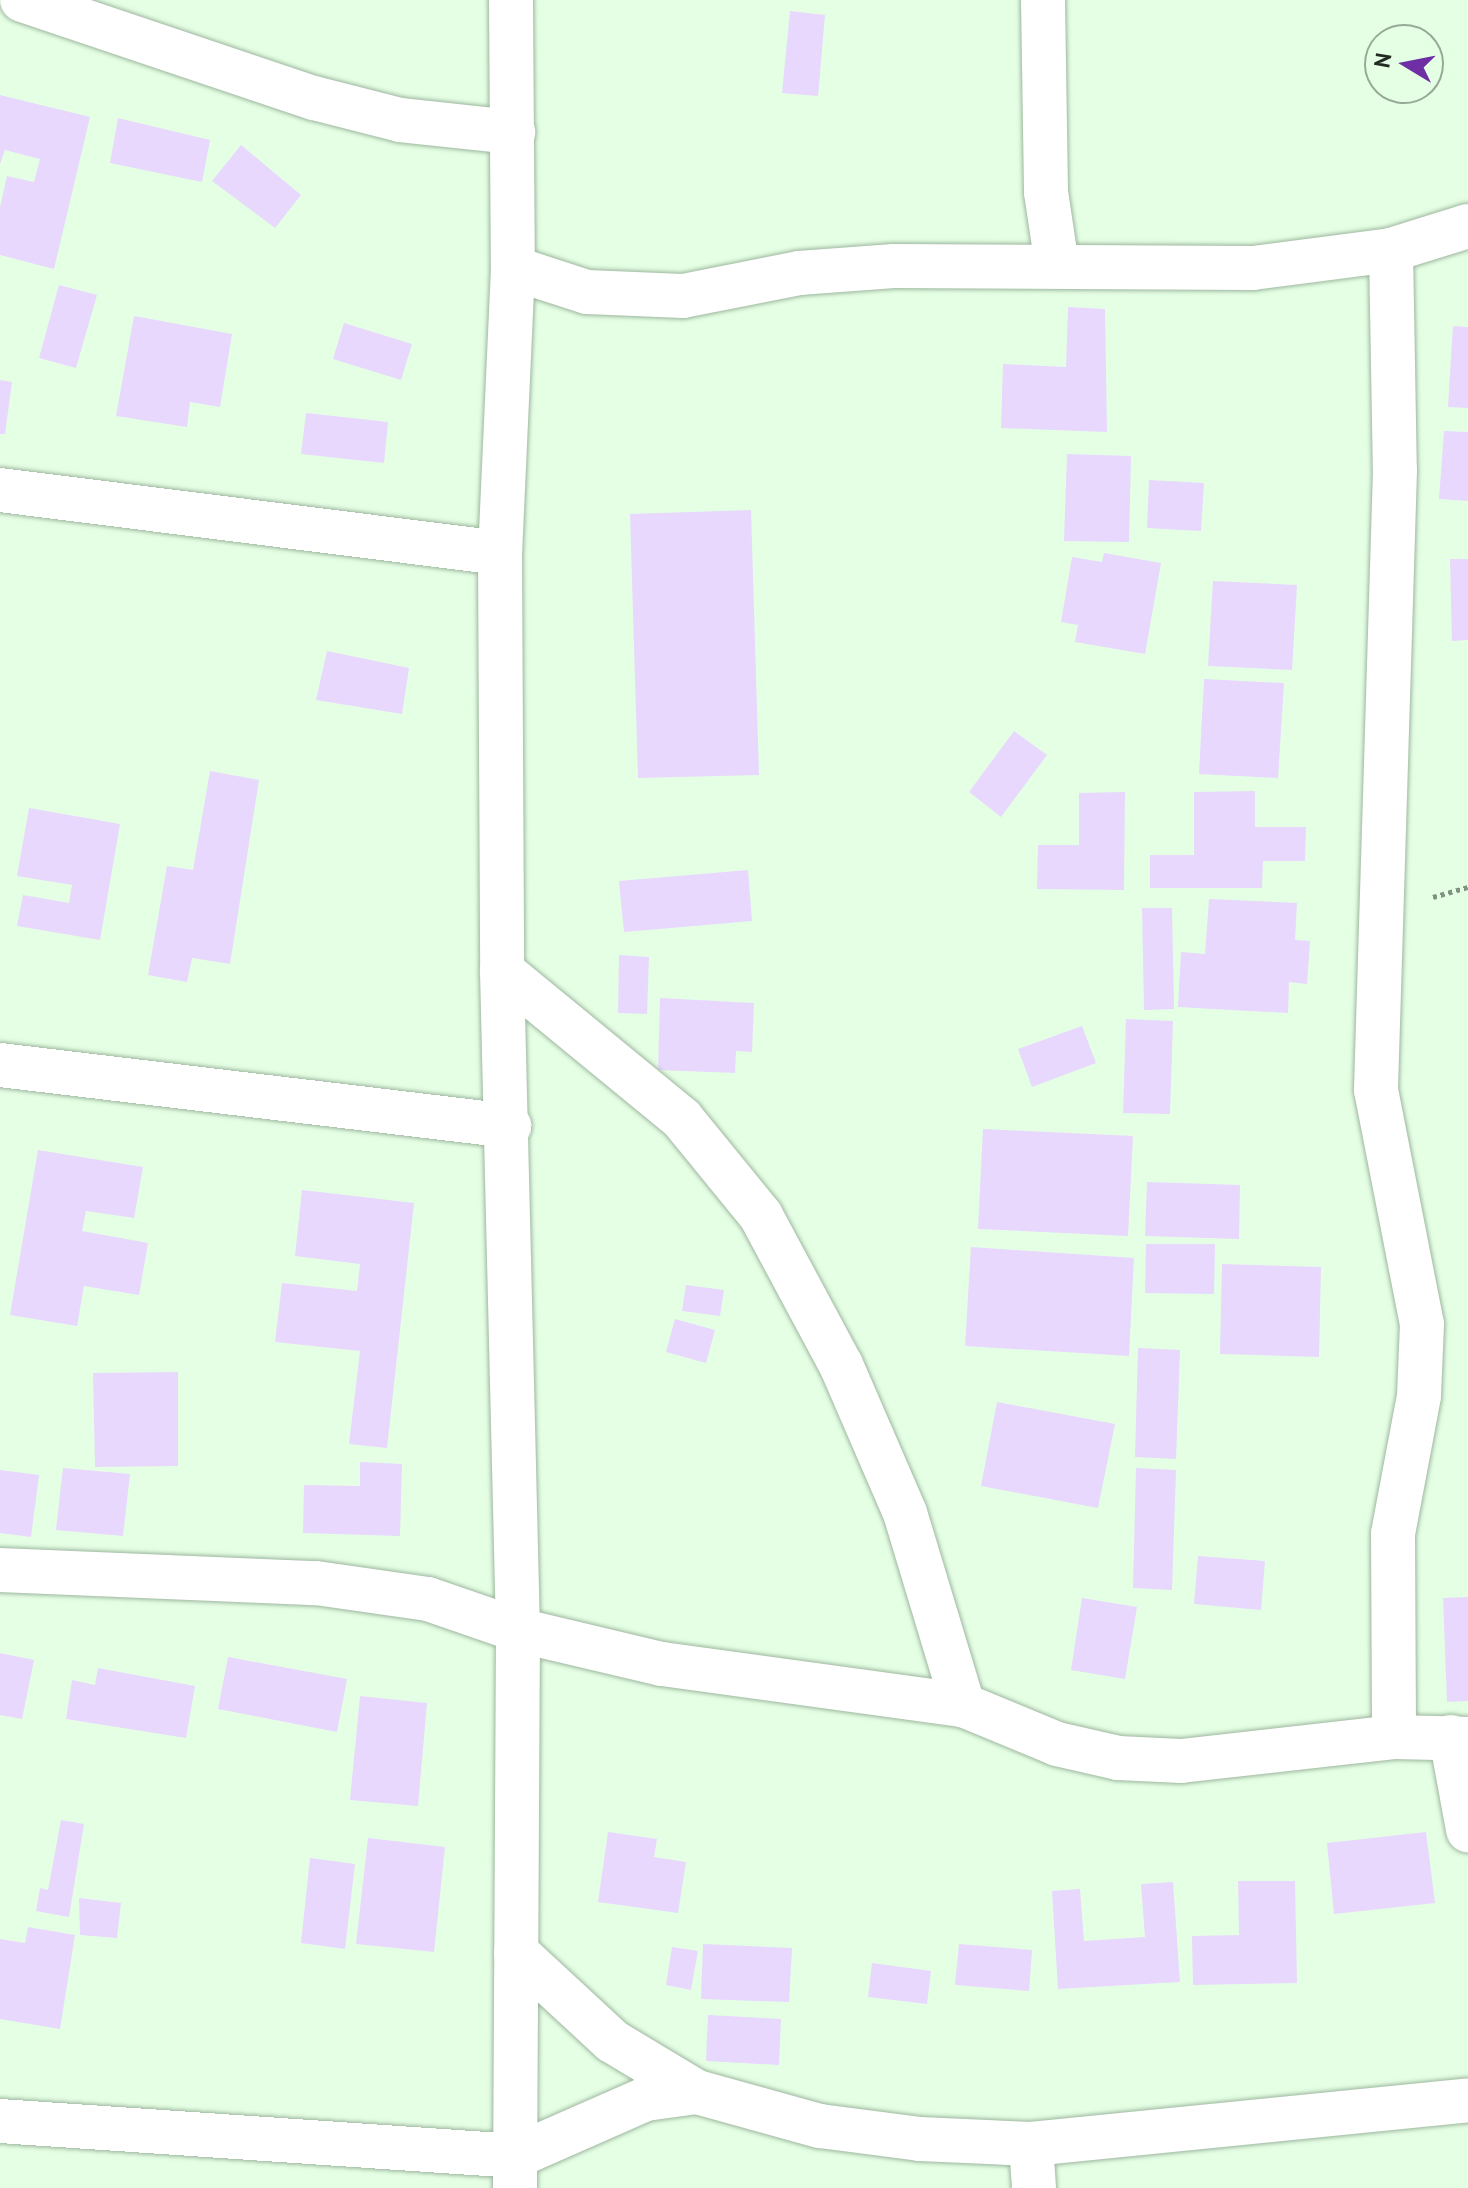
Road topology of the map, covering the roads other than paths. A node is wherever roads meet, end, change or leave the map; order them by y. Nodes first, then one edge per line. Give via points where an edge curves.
1 (22, 0) edge
2 (511, 0) edge
3 (1043, 0) edge
4 (513, 132) junction
5 (1468, 226) edge
6 (1391, 250) junction
7 (1057, 266) junction
8 (513, 268) junction
9 (0, 490) edge
10 (500, 553) junction
11 (502, 971) junction
12 (0, 1065) edge
13 (509, 1126) junction
14 (0, 1570) edge
15 (518, 1630) junction
16 (963, 1705) junction
17 (1394, 1737) junction
18 (1460, 1738) edge
19 (1468, 1830) edge
20 (516, 1952) junction
21 (697, 2092) junction
22 (1468, 2100) edge
23 (0, 2121) edge
24 (1031, 2144) junction
25 (515, 2172) edge
26 (1034, 2188) edge

1 - 4 street via 314,98 400,120
2 - 4 street
3 - 7 street via 1046,192
4 - 8 street
5 - 6 street
6 - 7 street via 1253,268
6 - 17 street via 1395,470 1377,923 1376,1090 1422,1324 1419,1396 1393,1534
7 - 8 street via 894,266 799,273 683,296 631,298 587,292
8 - 10 street
9 - 10 street
10 - 11 street
11 - 13 street
11 - 16 street via 682,1119 761,1216 841,1365 905,1513
12 - 13 street
13 - 15 street
14 - 15 street via 316,1583 428,1599
15 - 16 street via 662,1664
15 - 20 street
16 - 17 street via 1057,1744 1118,1758 1181,1761
17 - 18 street
18 - 19 street
20 - 21 street via 612,2041
20 - 25 street
21 - 24 street via 820,2126 920,2139
21 - 25 street via 646,2099
22 - 24 street
23 - 25 street
24 - 26 street

